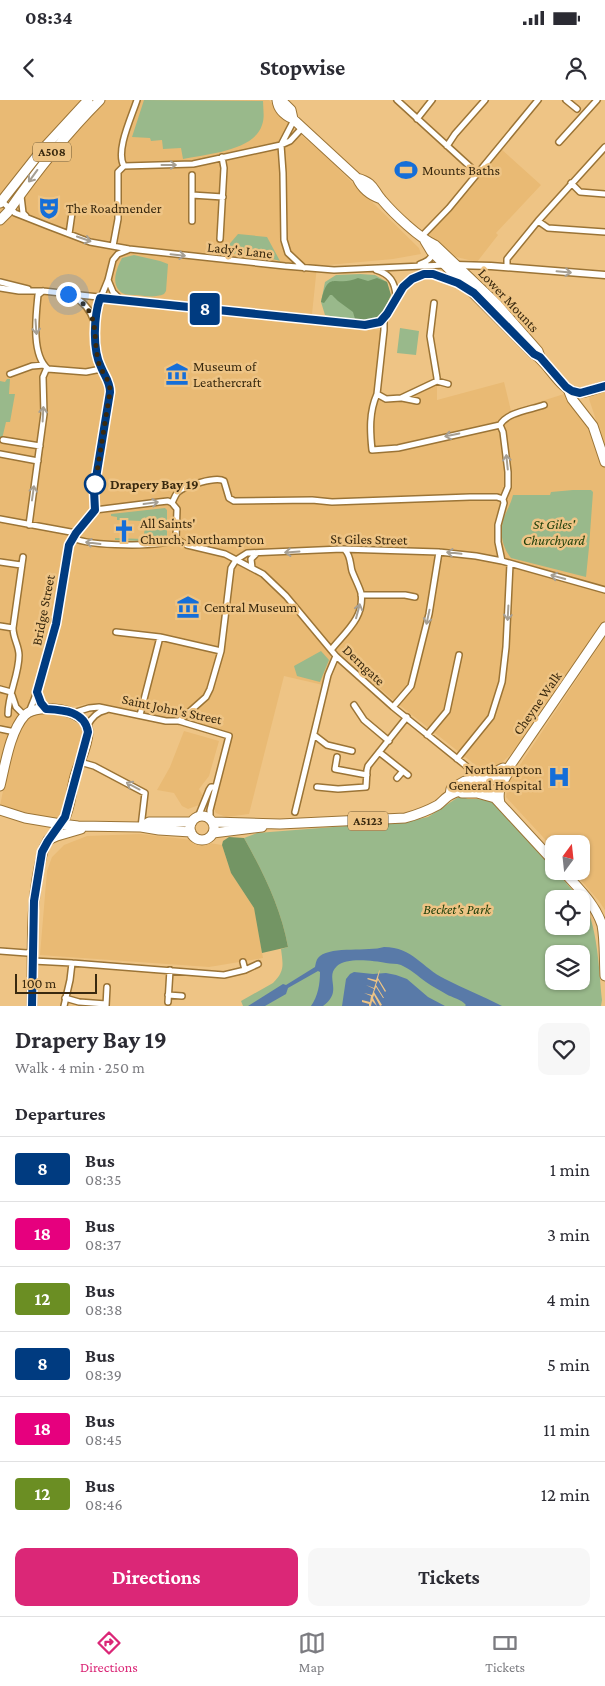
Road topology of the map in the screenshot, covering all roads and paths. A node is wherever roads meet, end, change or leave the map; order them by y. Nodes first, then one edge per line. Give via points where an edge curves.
1 (88, 100) edge
2 (100, 100) edge
3 (138, 100) edge
4 (277, 100) edge
5 (281, 100) edge
6 (397, 100) edge
7 (432, 100) edge
8 (485, 100) edge
9 (538, 100) edge
10 (566, 100) edge
11 (597, 100) edge
12 (577, 109) dead end
13 (417, 119) junction
14 (294, 120) junction
15 (302, 128) junction
16 (558, 142) dead end
17 (281, 145) junction
18 (447, 146) junction
19 (605, 147) edge
20 (222, 157) junction
21 (122, 167) junction
22 (478, 173) junction
23 (192, 175) dead end
24 (571, 183) junction
25 (21, 193) junction
26 (605, 194) edge
27 (192, 195) junction
28 (222, 197) junction
29 (0, 199) edge
30 (10, 209) junction
31 (72, 213) dead end
32 (27, 218) junction
33 (0, 220) edge
34 (538, 221) junction
35 (192, 222) dead end
36 (605, 232) edge
37 (69, 234) junction
38 (220, 239) dead end
39 (423, 239) junction
40 (113, 246) junction
41 (129, 249) junction
42 (431, 251) junction
43 (451, 265) junction
44 (476, 265) junction
45 (415, 266) junction
46 (507, 267) junction
47 (305, 268) junction
48 (374, 269) junction
49 (466, 274) junction
50 (605, 275) edge
51 (108, 280) junction
52 (0, 282) edge
53 (466, 285) junction
54 (0, 288) edge
55 (34, 290) junction
56 (43, 291) junction
57 (474, 293) junction
58 (68, 294) junction
59 (396, 297) junction
60 (100, 298) junction
61 (121, 300) junction
62 (434, 303) dead end
63 (384, 318) junction
64 (95, 326) junction
65 (540, 357) junction
66 (46, 367) junction
67 (28, 368) junction
68 (101, 369) junction
69 (10, 374) dead end
70 (43, 377) junction
71 (437, 381) junction
72 (448, 384) dead end
73 (605, 386) edge
74 (568, 389) junction
75 (584, 392) junction
76 (377, 394) junction
77 (401, 398) junction
78 (417, 401) dead end
79 (544, 405) dead end
80 (587, 418) junction
81 (500, 425) junction
82 (3, 440) dead end
83 (40, 446) junction
84 (0, 454) edge
85 (38, 460) junction
86 (605, 461) edge
87 (503, 499) junction
88 (172, 503) junction
89 (95, 510) junction
90 (0, 519) edge
91 (29, 525) junction
92 (74, 536) junction
93 (176, 539) junction
94 (345, 550) junction
95 (439, 552) junction
96 (257, 553) junction
97 (23, 557) dead end
98 (236, 560) junction
99 (502, 561) junction
100 (0, 562) edge
101 (510, 564) junction
102 (21, 565) junction
103 (252, 568) junction
104 (605, 590) edge
105 (361, 595) junction
106 (415, 598) dead end
107 (0, 626) edge
108 (605, 627) edge
109 (13, 628) junction
110 (116, 632) dead end
111 (160, 637) junction
112 (221, 650) junction
113 (331, 650) junction
114 (459, 655) dead end
115 (336, 656) junction
116 (0, 689) edge
117 (11, 692) junction
118 (37, 692) junction
119 (354, 706) dead end
120 (393, 707) junction
121 (46, 709) junction
122 (109, 710) junction
123 (73, 713) junction
124 (8, 714) dead end
125 (27, 714) junction
126 (140, 715) junction
127 (407, 717) junction
128 (179, 721) junction
129 (87, 726) junction
130 (0, 729) edge
131 (15, 732) junction
132 (428, 734) junction
133 (314, 736) junction
134 (389, 740) junction
135 (352, 751) dead end
136 (379, 752) junction
137 (337, 757) dead end
138 (457, 759) junction
139 (80, 762) junction
140 (510, 765) junction
141 (403, 771) junction
142 (367, 775) junction
143 (408, 775) dead end
144 (397, 778) dead end
145 (480, 780) junction
146 (0, 785) edge
147 (215, 787) junction
148 (317, 787) dead end
149 (453, 794) junction
150 (498, 801) junction
151 (68, 809) junction
152 (0, 810) edge
153 (295, 812) dead end
154 (195, 819) junction
155 (211, 820) junction
156 (61, 824) junction
157 (280, 824) junction
158 (91, 826) junction
159 (141, 827) junction
160 (191, 832) junction
161 (213, 833) junction
162 (48, 841) junction
163 (545, 852) edge
164 (571, 880) edge
165 (33, 950) junction
166 (0, 951) edge
167 (33, 961) junction
168 (243, 962) dead end
169 (72, 963) junction
170 (258, 964) dead end
171 (170, 970) junction
172 (245, 970) junction
173 (605, 976) edge
174 (107, 987) dead end
175 (168, 995) junction
176 (182, 996) dead end
177 (65, 998) junction
178 (168, 1002) dead end
179 (106, 1005) edge
180 (32, 1006) edge
181 (64, 1006) edge

1 - 29 main road, A508
2 -> 25 main road, A508 via 74,125
3 - 21 street via 126,131
4 - 14 main road via 285,116
5 - 14 main road via 291,110
6 - 13 street
7 - 13 street
8 - 18 street
9 - 22 street
10 - 12 street
11 - 16 street
13 - 18 street
14 - 15 main road
14 - 17 street
15 - 17 street via 290,141
15 - 39 main road via 357,178 366,180
17 - 20 street
17 - 47 street via 284,240 288,253
18 - 22 street
19 - 24 street
21 -> 20 street via 193,164
20 - 28 street
21 - 40 street via 118,172 118,219
22 - 39 street
23 - 27 street
24 - 26 street via 580,192
24 - 34 street
25 - 30 main road, A508
25 - 32 street via 23,213
27 - 28 street
27 - 35 street
28 - 38 street
29 - 30 street, Lady's Lane
30 - 32 street, Lady's Lane
30 - 33 main road, A508
31 - 37 street
32 - 37 street, Lady's Lane
34 - 36 street via 548,228
34 - 46 street via 507,259
37 -> 40 street, Lady's Lane
39 - 42 main road
39 - 43 main road via 435,245
40 - 41 street, Lady's Lane
41 -> 47 street, Lady's Lane
41 - 51 street via 114,258
42 - 43 main road
42 - 45 street via 426,262
43 - 44 street
43 - 45 street, Lady's Lane
43 - 49 main road, Lower Mounts
43 - 53 main road, Lower Mounts
44 - 46 street
44 - 49 street
45 - 48 street, Lady's Lane
46 -> 50 street
47 - 48 street, Lady's Lane
48 - 59 street via 392,279
49 - 53 street
49 - 65 main road, Lower Mounts via 507,315
51 - 60 street
51 - 61 street
52 - 55 street
53 - 57 main road, Lower Mounts
54 - 55 street
55 - 56 street
56 - 58 street
56 -> 66 street via 38,295 35,327 40,356
57 - 59 street via 445,277 424,274 408,282
57 - 65 main road, Lower Mounts
58 - 60 street
58 - 64 street via 83,303
59 - 63 street
60 - 61 street
60 - 64 street
61 - 63 street via 346,324 376,324
62 - 71 street via 430,336
63 - 76 street
64 - 68 street
65 - 74 main road, Lower Mounts
66 - 67 street
66 - 68 street via 86,372
66 - 70 street
67 - 69 street
67 - 70 street via 37,369
68 - 89 street via 110,383 110,392 94,490
83 -> 70 street via 44,414
71 - 72 street
71 - 77 street
73 - 75 main road
74 - 75 main road
74 - 80 main road, Lower Mounts
75 - 80 main road via 582,403
76 - 77 street via 386,399
81 -> 76 street via 398,448 372,450 371,418
77 - 78 street
79 - 81 street via 508,417
80 - 86 main road via 595,430
87 -> 81 street via 508,487 508,472
82 - 83 street
83 - 85 street
84 - 85 street
91 -> 85 street
87 - 88 street via 497,496 316,502 234,501 229,498 222,479 215,478 184,488
87 - 99 street via 498,530
89 -> 88 street
88 - 93 street via 177,509
89 - 92 street, Bridge Street
90 - 91 street
91 - 92 street
93 -> 92 street via 144,544 102,544 82,542
92 - 118 street, Bridge Street via 67,551 56,624
93 - 98 street, Derngate
94 - 95 street, St Giles Street
94 -> 96 street, St Giles Street
94 - 105 street
99 -> 95 street, St Giles Street
95 -> 120 street via 429,614 411,686
96 - 98 street, St Giles Street via 247,553
96 - 103 street via 251,560
97 - 102 street
98 - 103 street, Derngate
98 - 112 street via 231,568
99 - 101 street, St Giles Street
100 - 102 street
104 -> 101 street, St Giles Street
101 -> 138 street via 502,682 491,717
102 - 109 street
103 - 113 street, Derngate via 286,596
105 - 106 street
113 -> 105 street via 358,616
107 - 109 street
108 - 140 main road, Cheyne Walk
109 - 117 street via 19,654
110 - 111 street
111 - 112 street
111 - 126 street
112 - 128 street via 206,697
113 - 115 street, Derngate
114 - 132 street via 447,711
115 - 120 street, Derngate
115 - 133 street via 328,675
116 - 117 street
117 - 124 street
117 - 125 street via 16,707
118 - 121 street
118 - 125 street, Bridge Street
119 - 134 street via 364,720
120 - 127 street, Derngate
121 - 123 main road, Saint John's Street
121 - 125 main road, Saint John's Street
122 - 123 street, Saint John's Street via 99,707
122 - 126 street, Saint John's Street
122 - 129 street, Saint John's Street via 99,712
123 - 129 main road
125 - 131 main road, Bridge Street
126 - 128 street, Saint John's Street
127 - 132 street, Derngate
127 - 134 street
128 - 147 street, Saint John's Street via 229,736
129 - 139 main road via 87,740
130 - 131 street
131 - 146 main road, Bridge Street
132 - 138 street, Derngate
133 - 135 street via 327,745
133 - 153 street
134 - 136 street
136 - 141 street
136 - 142 street via 368,766
137 - 142 street via 335,769
138 - 145 street, Derngate
139 - 151 main road
159 -> 139 street via 145,793
140 - 145 main road, Cheyne Walk via 499,777
140 - 150 main road via 500,787
141 - 143 street
141 - 144 street
142 - 148 street via 366,787
145 - 149 main road, Cheyne Walk via 465,781 451,788
145 - 150 main road
147 - 154 street via 209,790
147 - 155 street
149 - 150 main road via 477,793
149 - 157 main road, A5123 via 420,814 405,818
150 - 163 main road
151 - 156 main road
151 - 158 main road via 74,820
152 - 156 main road
154 - 155 main road via 202,816
154 - 159 main road via 149,822
154 - 160 main road
155 - 157 main road, A5123
155 - 161 main road
156 - 158 main road
156 - 162 main road
157 - 161 main road, A5123
158 - 159 main road
158 - 162 main road
159 - 160 main road
160 - 161 main road via 200,839
162 - 165 main road via 42,852 34,901
164 - 173 main road via 587,898 602,925
165 - 166 street via 27,953
165 - 167 main road
167 - 169 street
167 - 180 main road
168 - 172 street
169 - 171 street
169 - 177 street
170 - 172 street
171 - 172 street via 224,975
171 - 175 street
174 - 179 street
175 - 176 street
175 - 178 street
177 - 179 street
177 - 181 street

